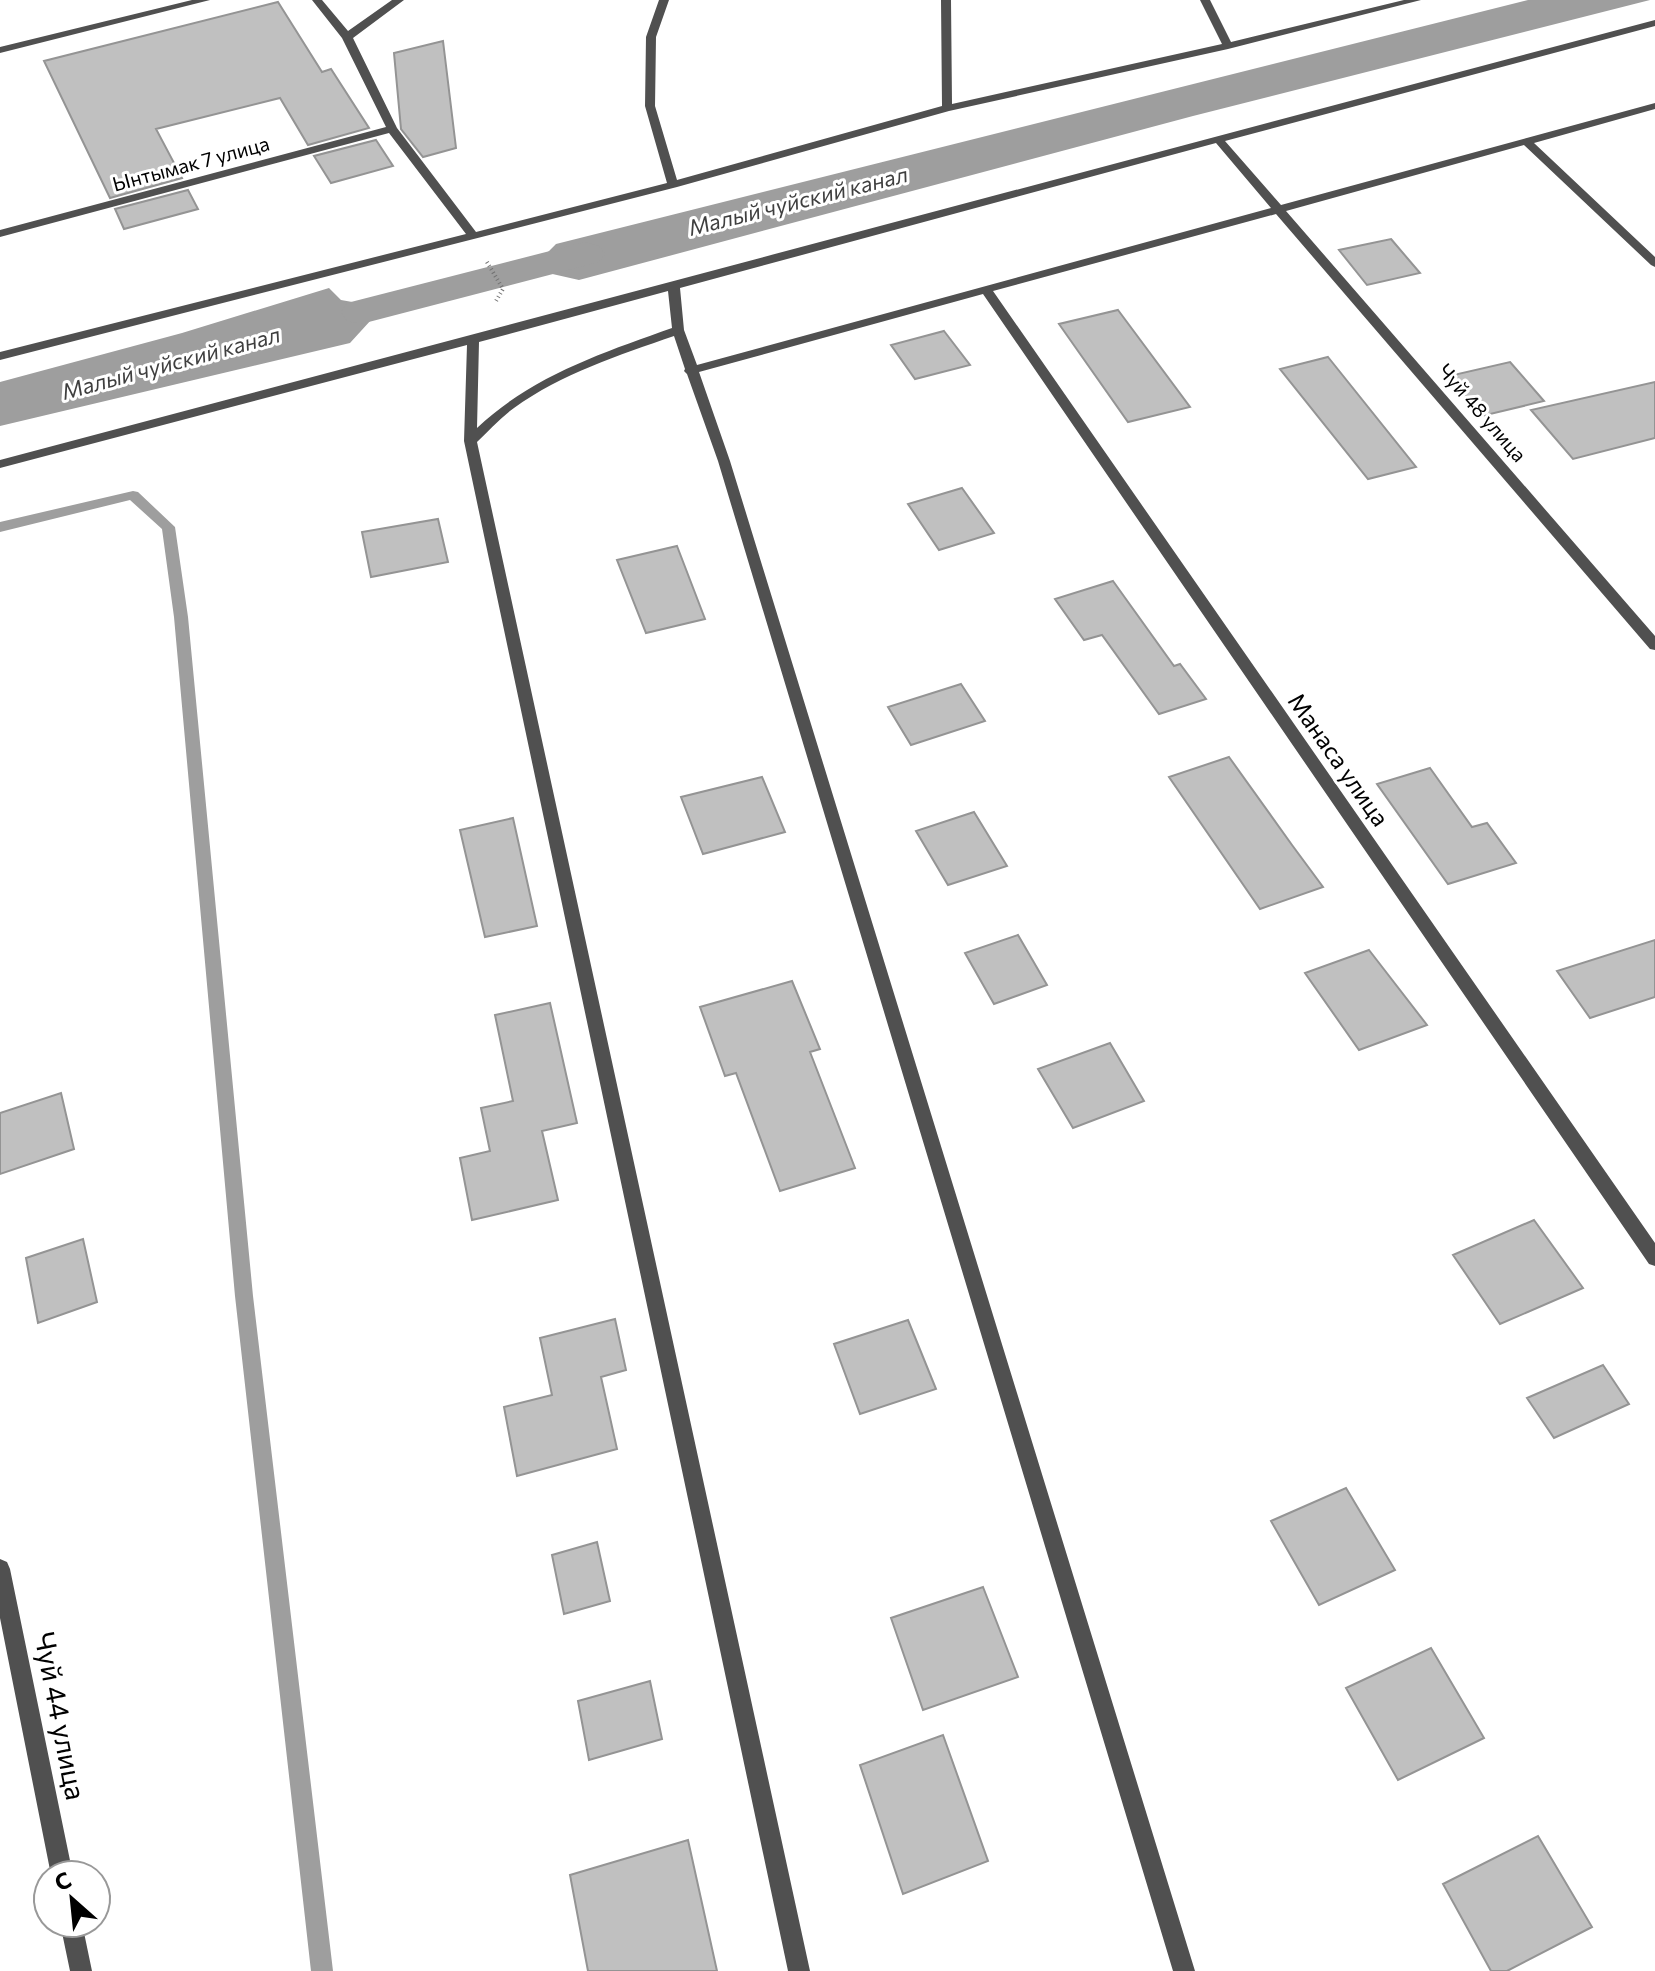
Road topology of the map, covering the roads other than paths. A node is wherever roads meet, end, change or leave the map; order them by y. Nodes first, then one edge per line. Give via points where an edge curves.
1 (205, 0) edge
2 (317, 0) edge
3 (399, 0) edge
4 (664, 0) edge
5 (946, 0) edge
6 (1205, 0) edge
7 (1416, 0) edge
8 (1655, 23) edge
9 (347, 37) junction
10 (1228, 46) junction
11 (0, 50) edge
12 (1655, 106) edge
13 (947, 108) junction
14 (392, 129) junction
15 (1217, 138) junction
16 (1526, 141) junction
17 (673, 185) junction
18 (1279, 208) junction
19 (0, 234) edge
20 (472, 234) junction
21 (1655, 263) edge
22 (674, 287) junction
23 (985, 288) junction
24 (678, 330) junction
25 (473, 340) junction
26 (0, 356) edge
27 (690, 371) junction
28 (470, 441) junction
29 (0, 464) edge
30 (1655, 645) edge
31 (1655, 1258) edge
32 (0, 1569) edge
33 (59, 1859) edge
34 (74, 1939) edge
35 (81, 1971) edge
36 (799, 1971) edge
37 (1184, 1971) edge

1 - 11 street
2 - 9 street
3 - 9 street
4 - 17 street via 651,37 650,106
5 - 13 street
6 - 10 street
7 - 10 street
8 - 15 street
9 - 14 street
10 - 13 street
12 - 16 street
13 - 17 street
14 - 19 street, Ынтымак 7 улица
14 - 20 street
15 - 18 street, Чуй 48 улица
15 - 22 street
16 - 18 street
16 - 21 street
17 - 20 street
18 - 23 street
18 - 30 street, Чуй 48 улица
20 - 26 street
22 - 24 street
22 - 25 street
23 - 27 street
23 - 31 street, Манаса улица
24 - 27 street
24 - 28 street via 551,383 509,406
25 - 28 street
25 - 29 street
27 - 37 street via 724,461
28 - 36 street
32 - 33 street, Чуй 44 улица
34 - 35 street

